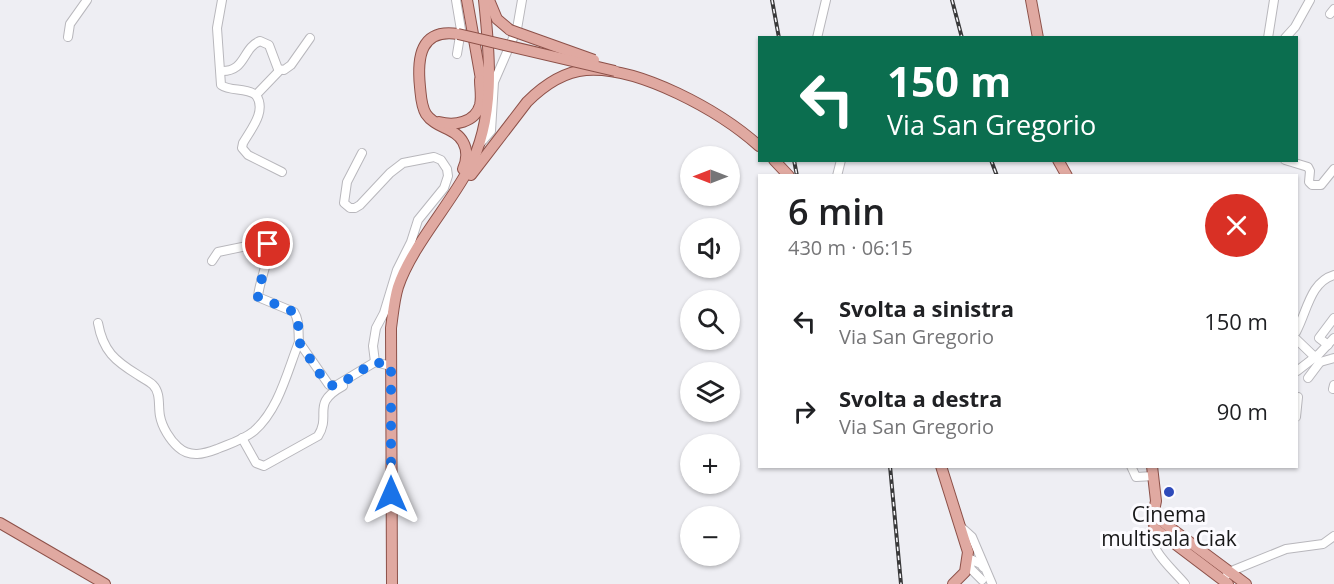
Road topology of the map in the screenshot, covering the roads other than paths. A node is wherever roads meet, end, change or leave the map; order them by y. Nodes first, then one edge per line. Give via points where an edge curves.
1 (87, 0) edge
2 (222, 0) edge
3 (456, 0) edge
4 (467, 0) edge
5 (484, 0) edge
6 (489, 0) edge
7 (522, 0) edge
8 (826, 0) edge
9 (1275, 0) edge
10 (1310, 0) edge
11 (1034, 2) edge
12 (817, 36) edge
13 (1038, 36) edge
14 (1268, 36) edge
15 (1287, 36) edge
16 (68, 37) dead end
17 (310, 38) dead end
18 (457, 54) dead end
19 (280, 70) junction
20 (221, 71) junction
21 (481, 71) junction
22 (615, 71) junction
23 (627, 75) junction
24 (256, 95) junction
25 (432, 121) junction
26 (480, 140) junction
27 (758, 145) edge
28 (362, 153) dead end
29 (776, 162) edge
30 (1290, 162) edge
31 (1334, 169) edge
32 (282, 172) dead end
33 (787, 174) edge
34 (453, 194) junction
35 (212, 261) dead end
36 (1334, 275) edge
37 (1334, 318) edge
38 (98, 323) dead end
39 (1298, 328) edge
40 (1298, 341) edge
41 (299, 342) junction
42 (1331, 342) edge
43 (1334, 358) edge
44 (1318, 359) junction
45 (382, 365) junction
46 (1298, 370) edge
47 (1308, 378) dead end
48 (242, 438) junction
49 (942, 468) edge
50 (1132, 468) edge
51 (1153, 471) edge
52 (1156, 523) junction
53 (0, 524) edge
54 (961, 527) junction
55 (1334, 536) edge
56 (968, 558) junction
57 (985, 570) junction
58 (1227, 578) edge
59 (988, 583) edge
60 (105, 584) edge
61 (392, 584) edge
62 (953, 584) edge
63 (1185, 584) edge
64 (1246, 584) edge

1 - 16 street via 70,24
2 - 20 street via 217,28
3 - 18 street via 461,30
4 - 21 main road
5 - 26 main road via 488,106
6 - 23 main road, bridge via 497,19 510,30
7 - 26 street via 517,29 494,82 491,131
8 - 12 street
9 - 14 street
10 - 15 street
11 - 13 main road
17 - 19 street via 291,65
19 - 20 street via 269,45 260,40 237,67
19 - 24 street
20 - 24 street via 223,87 249,90
21 - 25 main road via 480,105 472,116 456,124
21 - 26 main road via 484,105
22 - 23 main road
22 - 25 main road, bridge via 447,33 431,38 419,56 421,100
22 - 34 main road, bridge via 585,70 546,85 527,102
23 - 27 main road via 694,102
24 - 32 street via 259,112 243,148 248,155
25 - 34 main road via 456,134 466,148 467,159
26 - 34 main road
28 - 45 street via 345,188 344,203 350,208 360,205 390,172 407,161 437,158 446,165 448,176 439,197 418,220 376,328 373,346
29 - 33 main road
30 - 31 street via 1308,166 1312,185 1321,185
34 - 45 main road via 398,287
35 - 41 street via 218,252 266,242 269,255 258,297 294,312
36 - 39 street via 1317,285
37 - 42 street via 1319,338
38 - 48 street via 109,353 155,386 160,416 177,446 189,454 205,454
40 - 44 street
41 - 45 street via 329,385 337,386
41 - 48 street via 274,407 254,431
42 - 44 street
43 - 44 street
44 - 46 street
44 - 47 street
45 - 48 street via 330,393 323,403 318,436 264,466 256,464
45 - 61 main road
49 - 54 main road
50 - 51 street via 1136,477
51 - 52 main road
52 - 58 main road
52 - 63 street via 1151,537 1154,547
53 - 60 main road
54 - 56 main road
54 - 57 street via 972,537
55 - 58 street via 1323,544 1286,549
56 - 57 street
56 - 59 street via 971,569
56 - 62 main road via 965,572
57 - 59 street
58 - 64 main road
59 - 62 street via 969,578

